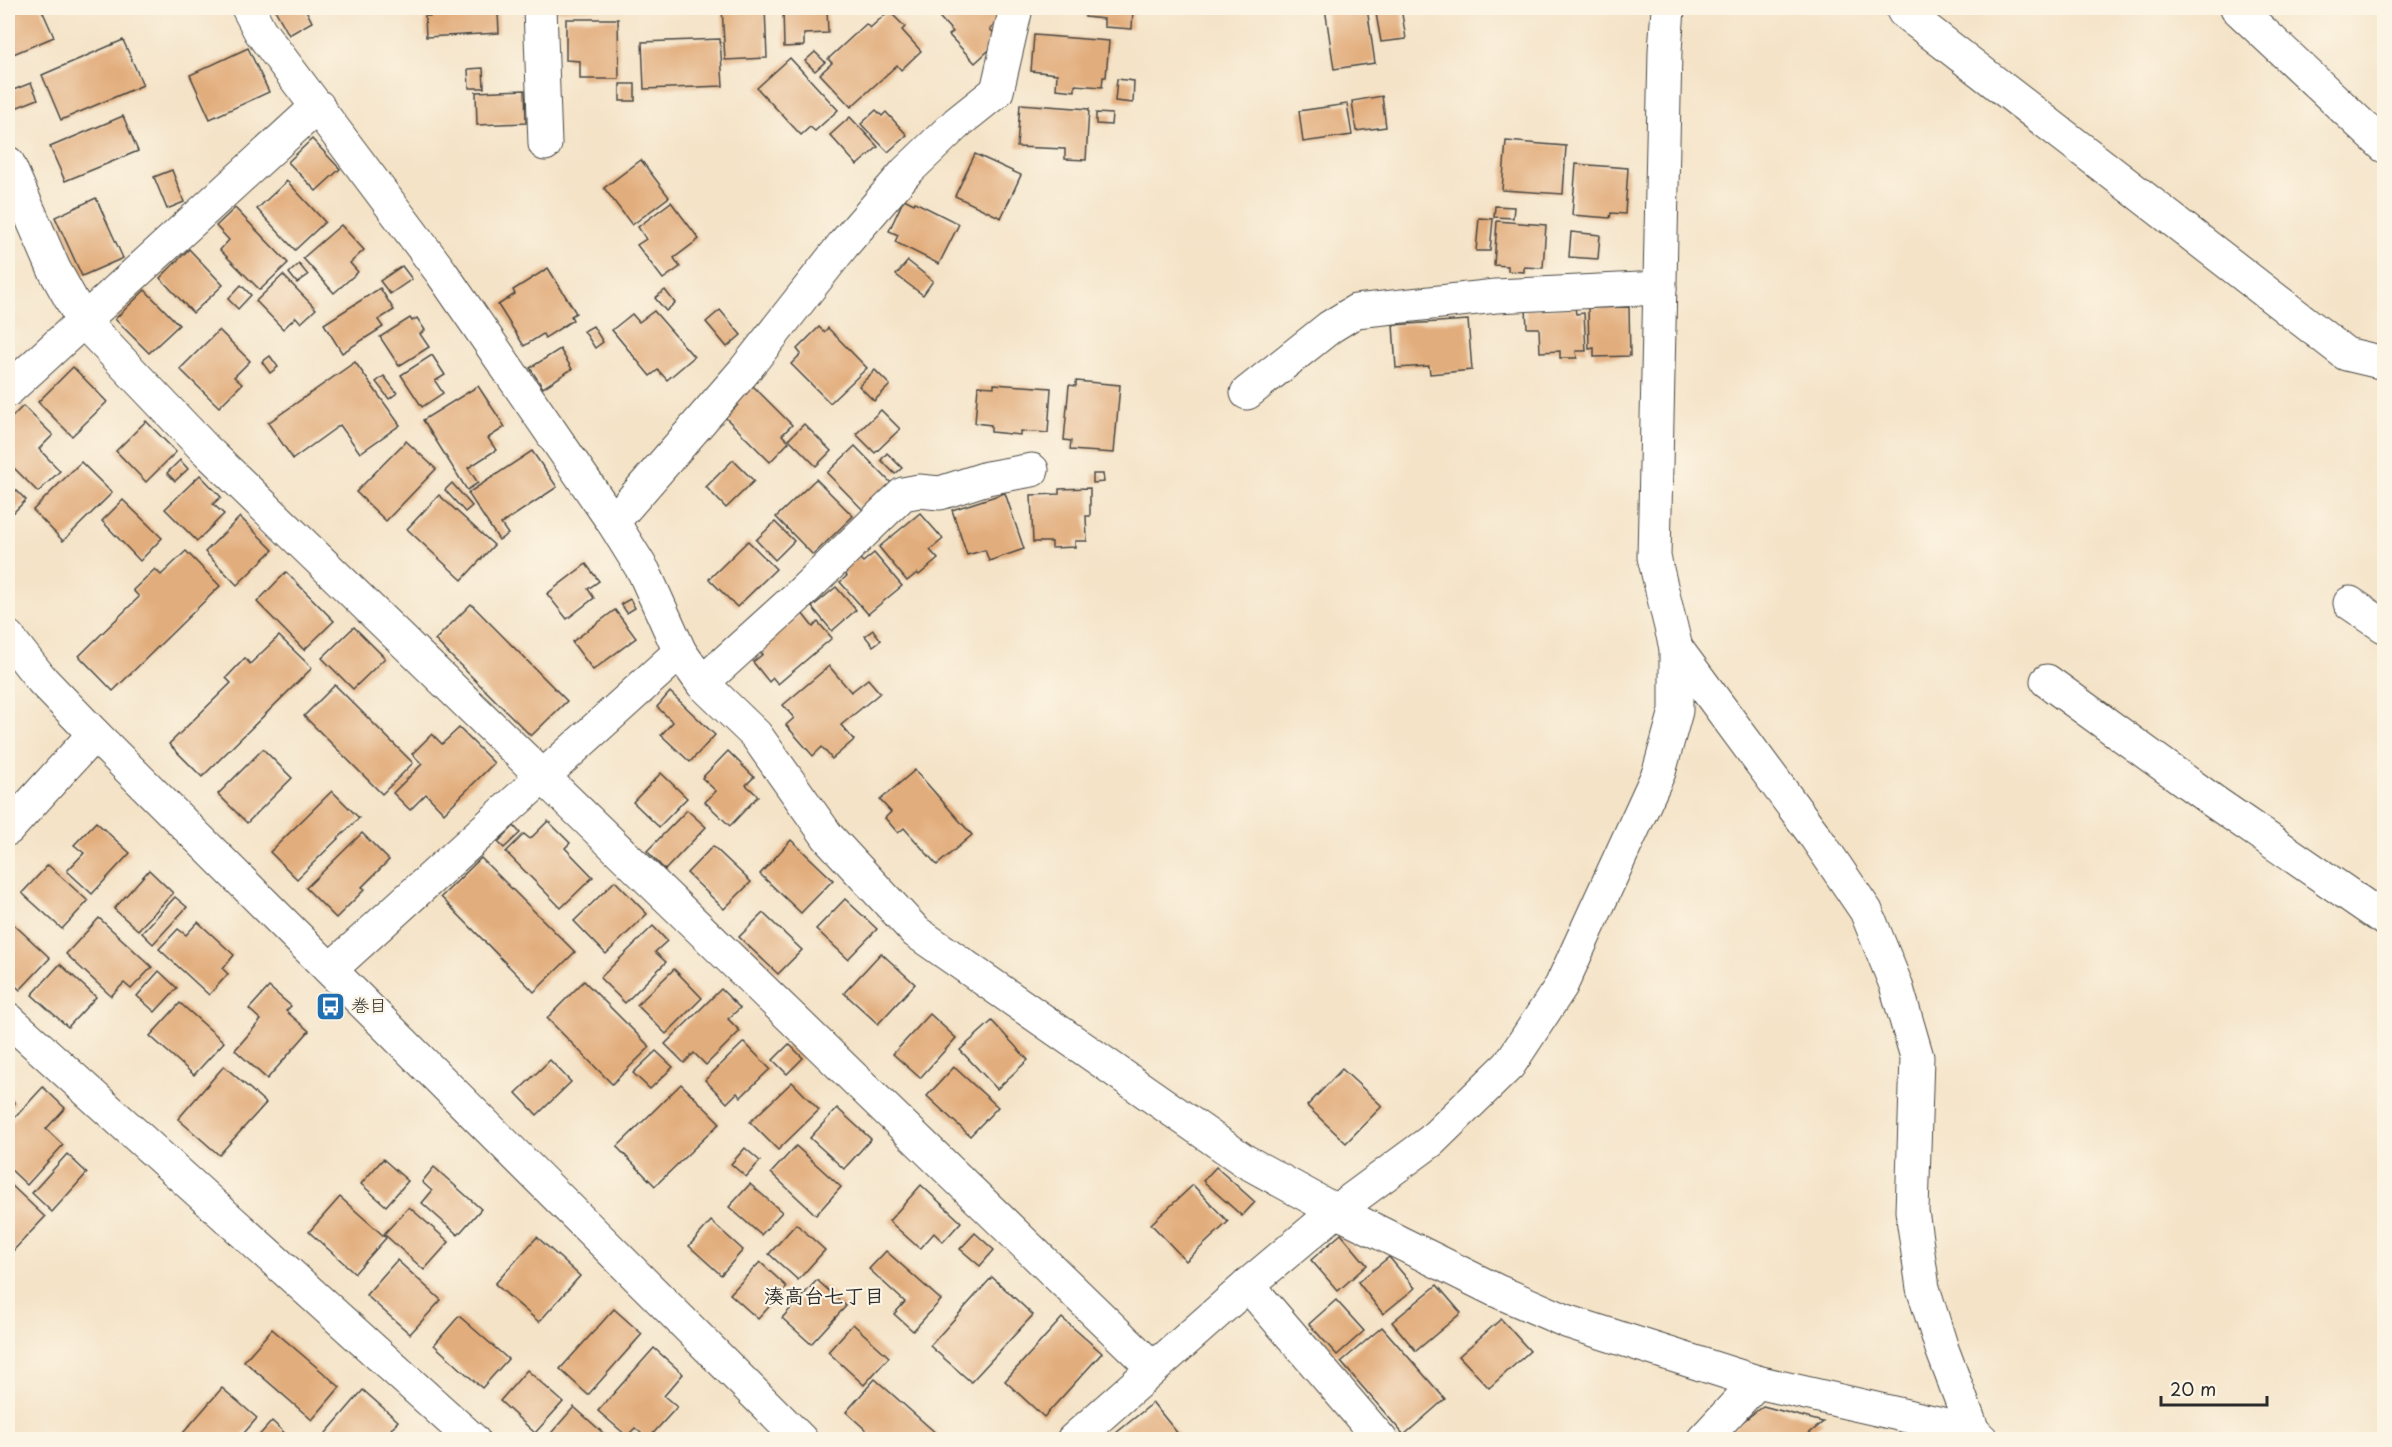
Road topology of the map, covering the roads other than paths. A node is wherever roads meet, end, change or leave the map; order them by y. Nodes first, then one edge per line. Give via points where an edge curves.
1 (248, 8) edge
2 (540, 8) edge
3 (1016, 8) edge
4 (1668, 8) edge
5 (1902, 8) edge
6 (2237, 8) edge
7 (318, 106) junction
8 (2383, 141) edge
9 (545, 144) dead end
10 (8, 163) edge
11 (1660, 288) junction
12 (83, 321) junction
13 (2385, 363) edge
14 (8, 390) edge
15 (1247, 393) dead end
16 (1032, 470) dead end
17 (613, 522) junction
18 (2350, 603) dead end
19 (2385, 626) edge
20 (8, 636) edge
21 (1676, 648) junction
22 (680, 652) junction
23 (2047, 681) dead end
24 (702, 682) junction
25 (94, 734) junction
26 (545, 777) junction
27 (8, 828) edge
28 (2385, 919) edge
29 (331, 969) junction
30 (8, 1019) edge
31 (1336, 1211) junction
32 (1248, 1285) junction
33 (1153, 1368) junction
34 (1757, 1382) junction
35 (1978, 1435) edge
36 (473, 1440) edge
37 (801, 1440) edge
38 (1073, 1440) edge
39 (1382, 1440) edge
40 (1702, 1440) edge

1 - 7 street via 260,31
2 - 9 street
3 - 17 street via 997,91 906,172 744,371
4 - 11 street
5 - 13 street via 2346,354
6 - 8 street
7 - 12 street
7 - 17 street via 441,272
10 - 12 street via 54,269
11 - 15 street via 1496,296 1356,312 1330,327
11 - 21 street via 1654,557
12 - 14 street
12 - 26 street via 205,449
16 - 24 street via 987,478 940,493 919,490 903,494
17 - 22 street via 644,572
18 - 19 street
20 - 25 street via 42,680
21 - 31 street via 1676,711 1659,772 1561,986 1509,1065 1431,1141
21 - 35 street via 1866,911 1896,985 1917,1057 1912,1211 1923,1288 1942,1349
22 - 24 street
22 - 26 street
23 - 28 street
24 - 31 street via 756,735 828,837 916,932 1245,1161
25 - 27 street
25 - 29 street
26 - 29 street
26 - 33 street
29 - 37 street
30 - 36 street
31 - 32 street
31 - 34 street via 1566,1322
32 - 33 street
32 - 39 street
33 - 38 street
34 - 35 street
34 - 40 street

